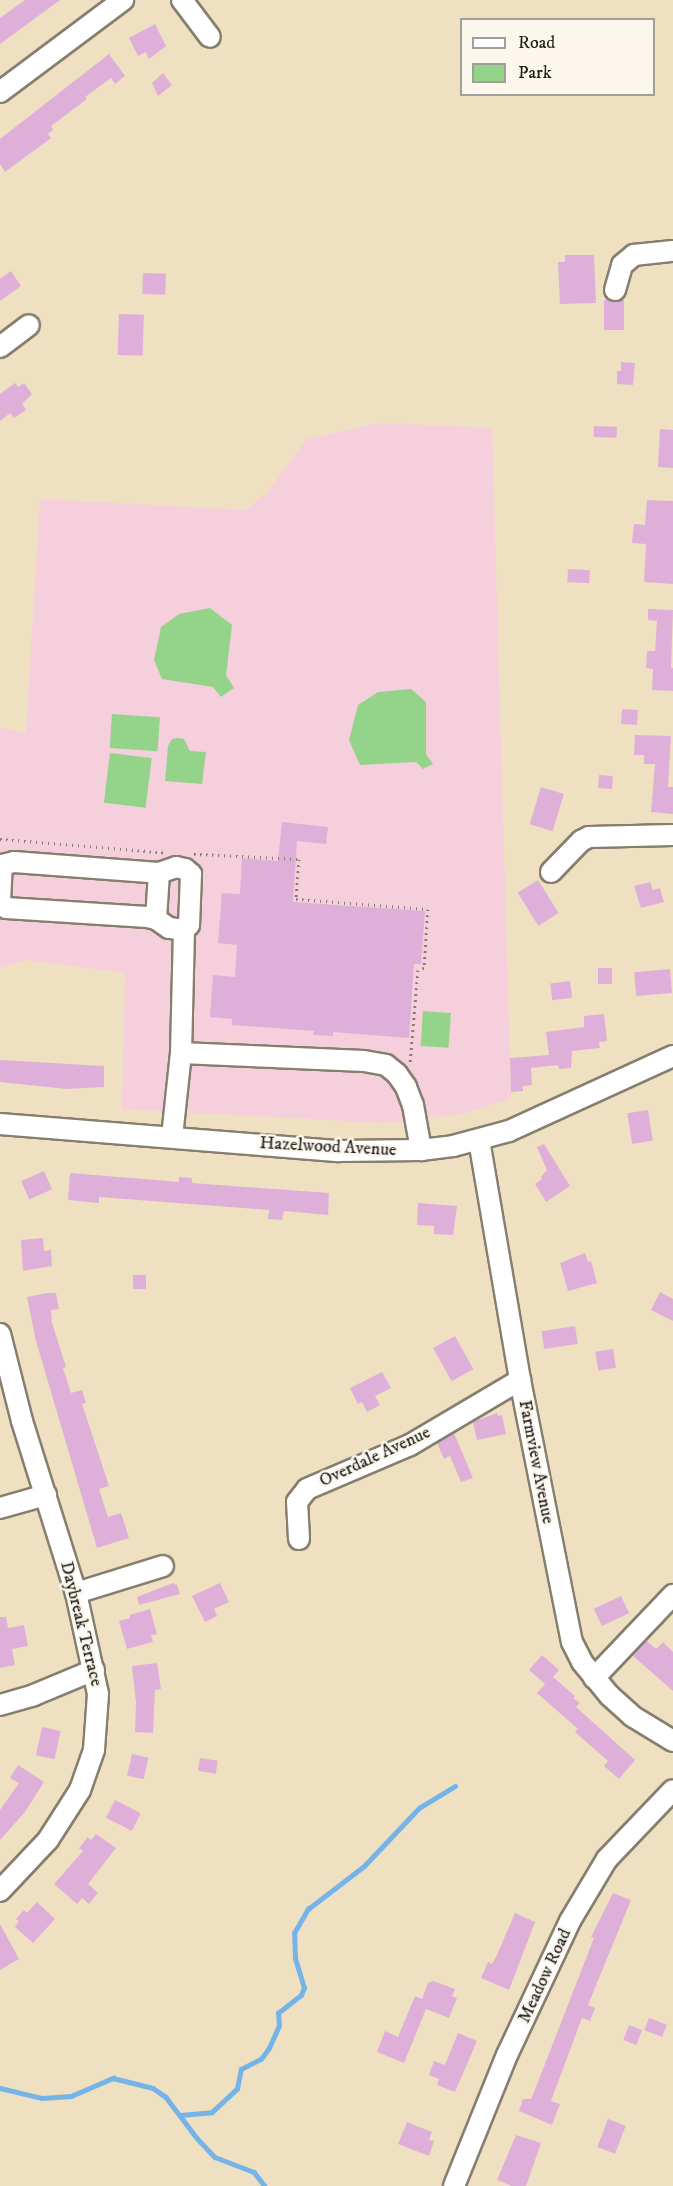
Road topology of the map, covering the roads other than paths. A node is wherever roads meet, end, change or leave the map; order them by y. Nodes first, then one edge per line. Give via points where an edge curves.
1 (123, 0) edge
2 (182, 0) edge
3 (210, 37) dead end
4 (0, 92) edge
5 (673, 251) edge
6 (615, 290) dead end
7 (29, 326) dead end
8 (0, 346) edge
9 (673, 835) edge
10 (551, 872) dead end
11 (159, 873) junction
12 (0, 902) edge
13 (156, 919) junction
14 (184, 930) junction
15 (181, 1053) junction
16 (673, 1056) edge
17 (0, 1124) edge
18 (171, 1137) junction
19 (479, 1140) junction
20 (421, 1150) junction
21 (0, 1334) edge
22 (520, 1380) junction
23 (46, 1495) junction
24 (0, 1508) edge
25 (299, 1539) dead end
26 (163, 1566) dead end
27 (76, 1593) junction
28 (673, 1595) edge
29 (94, 1670) junction
30 (594, 1678) junction
31 (0, 1705) edge
32 (673, 1741) edge
33 (673, 1790) edge
34 (0, 1891) edge
35 (454, 2186) edge

1 - 4 street
2 - 3 street
5 - 6 street via 634,255 622,265
7 - 8 street
9 - 10 street via 589,837 580,841
11 - 12 street via 14,862 2,865
11 - 13 street
11 - 14 street via 176,867 191,874 189,925
12 - 13 street via 6,909
13 - 14 street via 169,928
14 - 15 street
15 - 18 street
15 - 20 street via 386,1065 406,1087
16 - 19 street, Hazelwood Avenue via 542,1116
17 - 18 street, Hazelwood Avenue
18 - 20 street, Hazelwood Avenue via 339,1151
19 - 20 street, Hazelwood Avenue
19 - 22 street, Farmview Avenue
21 - 23 street, Daybreak Terrace
22 - 25 street, Overdale Avenue via 410,1445 307,1489 297,1502
22 - 30 street, Farmview Avenue via 564,1610 572,1642
23 - 24 street
23 - 27 street, Daybreak Terrace
26 - 27 street
27 - 29 street, Daybreak Terrace
28 - 30 street
29 - 31 street
29 - 34 street, Daybreak Terrace via 97,1729 80,1790 48,1840
30 - 32 street, Farmview Avenue via 632,1716
33 - 35 street, Meadow Road via 607,1859 570,1921 507,2055

